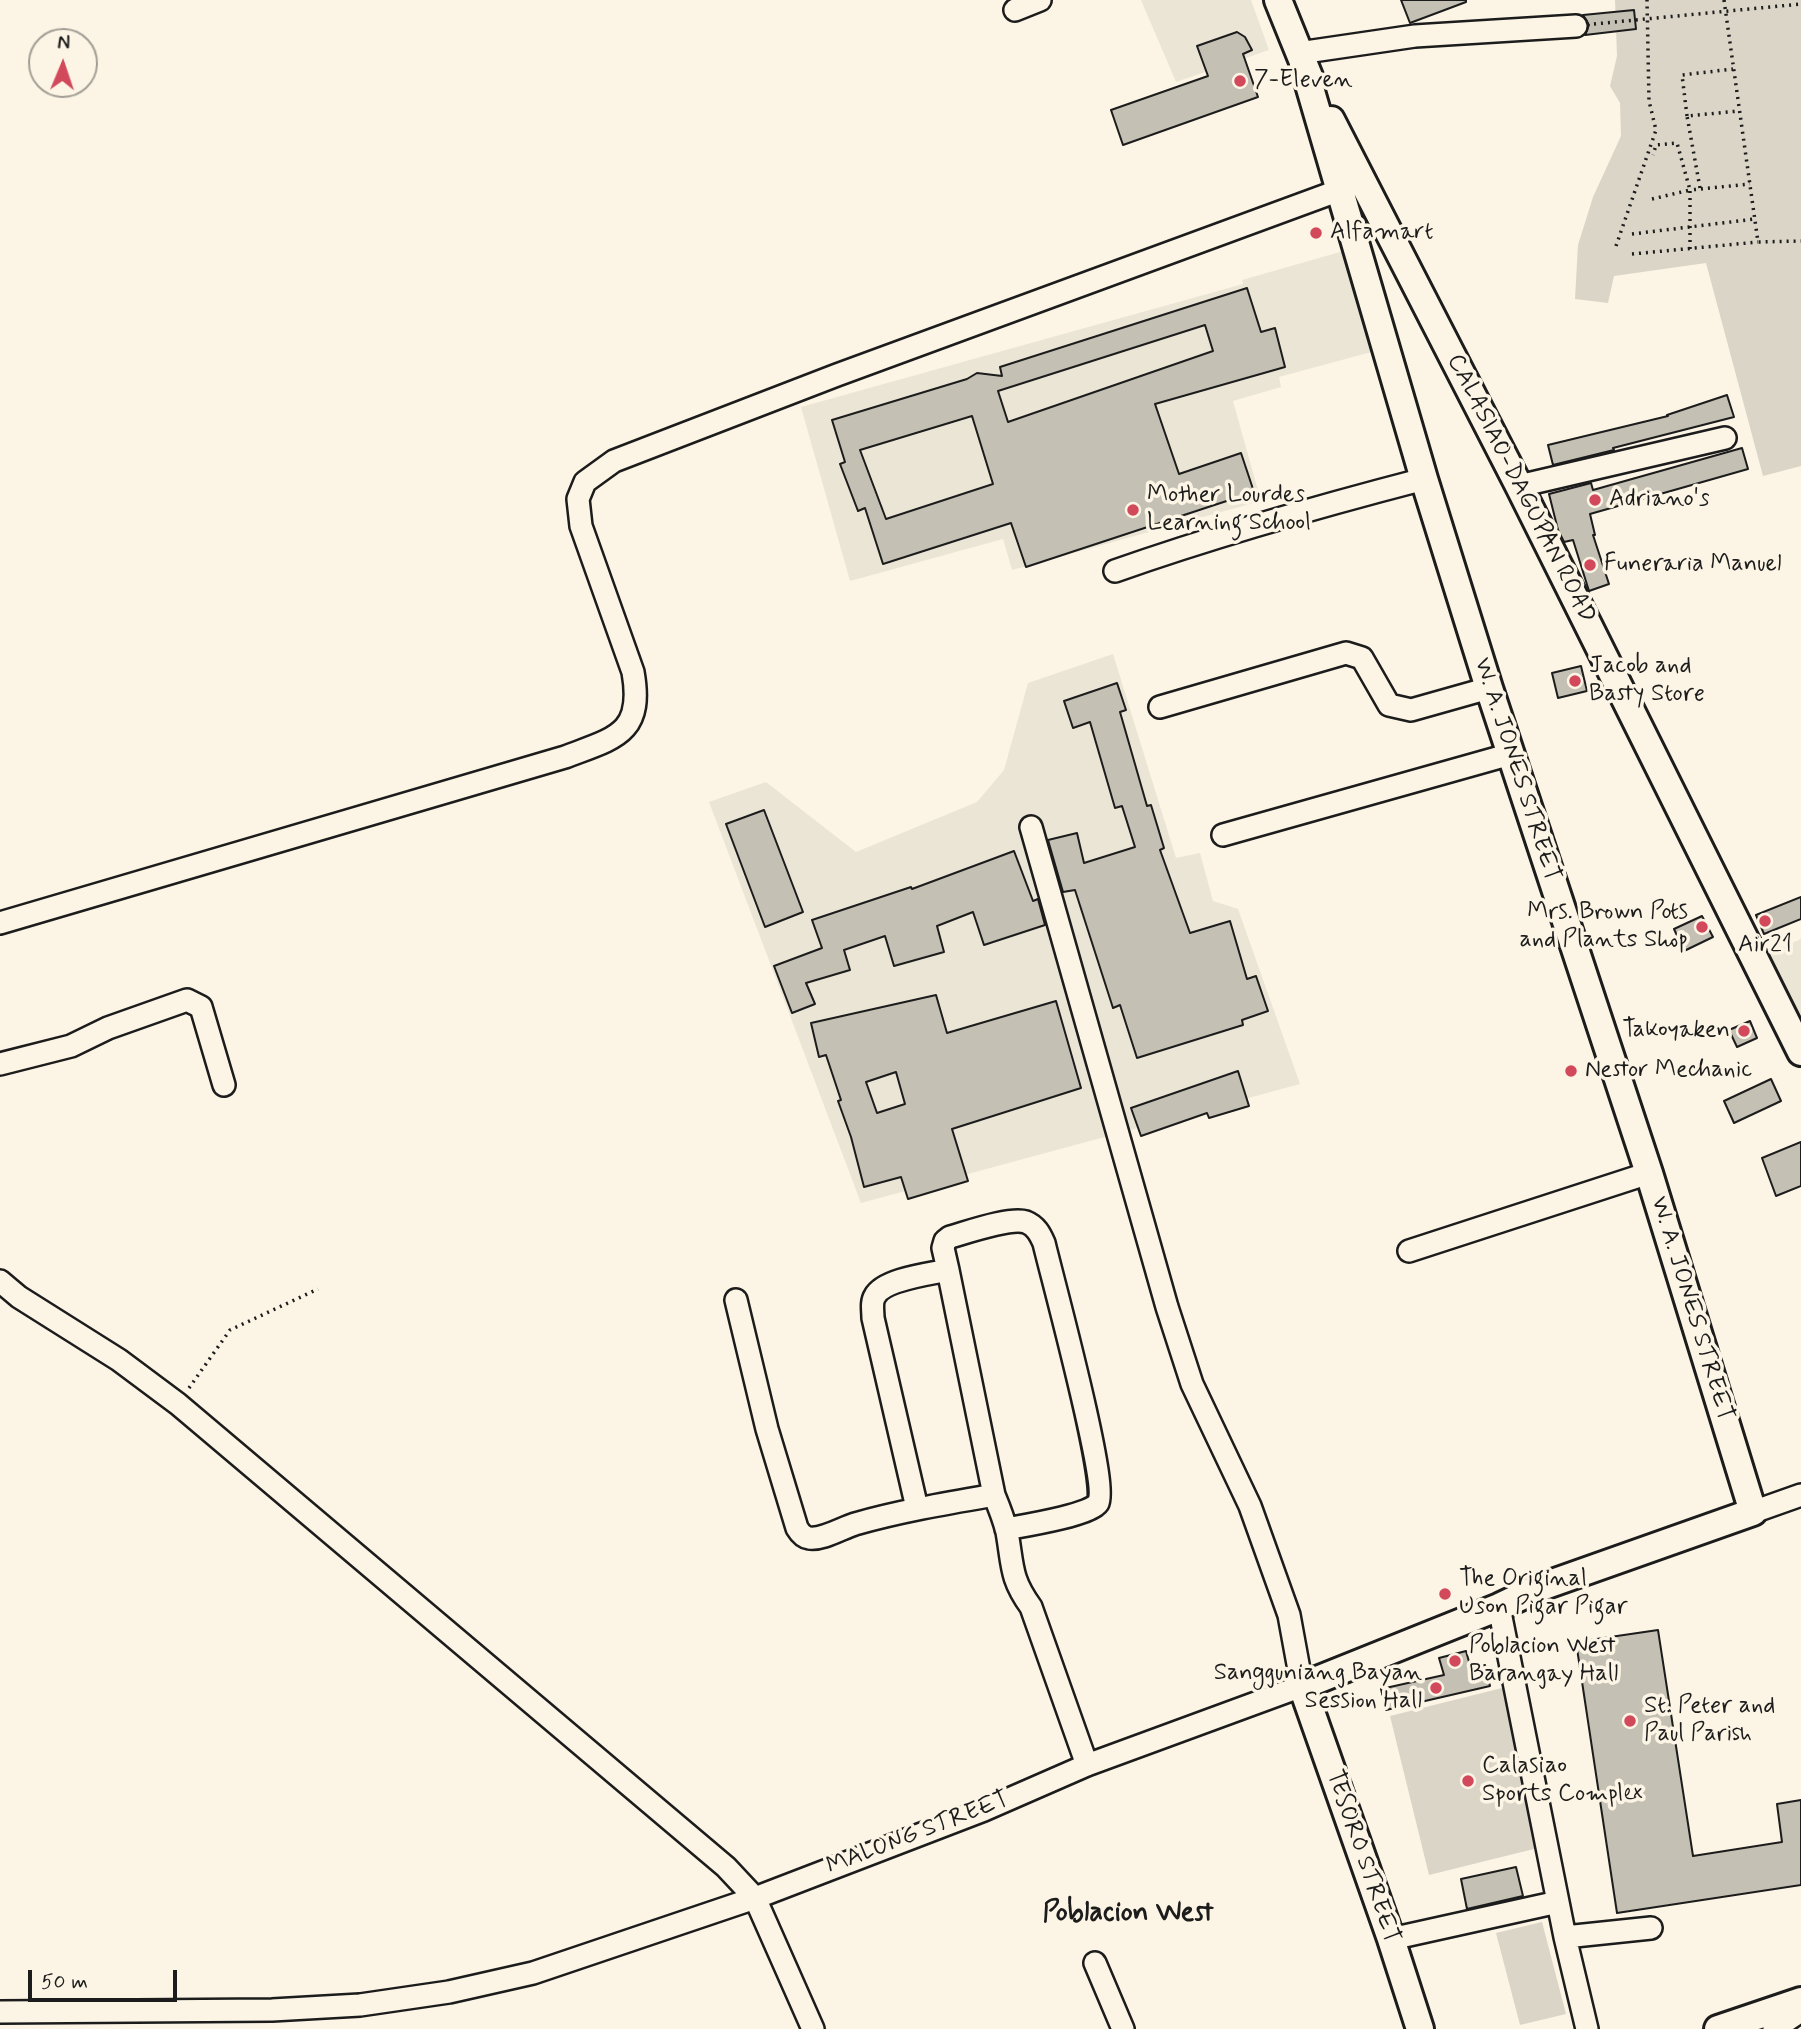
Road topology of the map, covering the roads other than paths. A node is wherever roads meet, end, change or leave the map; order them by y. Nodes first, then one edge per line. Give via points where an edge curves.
1 (1040, 0) edge
2 (1279, 0) edge
3 (1015, 10) dead end
4 (1576, 26) dead end
5 (1301, 59) junction
6 (1340, 190) junction
7 (1725, 438) dead end
8 (1424, 479) junction
9 (1519, 486) junction
10 (1115, 571) dead end
11 (1489, 688) junction
12 (1160, 707) dead end
13 (1511, 754) junction
14 (1031, 827) dead end
15 (1223, 835) dead end
16 (0, 923) edge
17 (1801, 1052) edge
18 (0, 1064) edge
19 (224, 1085) dead end
20 (1648, 1173) junction
21 (1409, 1251) dead end
22 (948, 1270) junction
23 (0, 1281) edge
24 (737, 1300) dead end
25 (994, 1495) junction
26 (1801, 1495) edge
27 (917, 1508) junction
28 (1753, 1512) junction
29 (1006, 1530) junction
30 (1499, 1607) junction
31 (1302, 1686) junction
32 (1087, 1765) junction
33 (755, 1898) junction
34 (1558, 1902) junction
35 (1651, 1928) dead end
36 (1565, 1937) junction
37 (1391, 1939) junction
38 (1095, 1963) dead end
39 (1801, 2001) edge
40 (1801, 2011) edge
41 (0, 2012) edge
42 (813, 2029) edge
43 (1123, 2029) edge
44 (1420, 2029) edge
45 (1587, 2029) edge
46 (1718, 2029) edge
47 (1774, 2029) edge

1 - 3 street
2 - 5 main road, CALASIAO-DAGUPAN ROAD
4 - 5 street via 1415,36
5 - 6 main road, W. A. JONES STREET
5 - 9 main road, CALASIAO-DAGUPAN ROAD
6 - 8 main road, W. A. JONES STREET
6 - 16 street via 799,389 614,461 585,482 578,499 581,526 636,691 633,717 612,739 565,757
7 - 9 street
8 - 10 street via 1310,509
8 - 11 main road, W. A. JONES STREET
9 - 17 main road, CALASIAO-DAGUPAN ROAD
11 - 12 street via 1419,709 1399,708 1389,705 1362,658 1346,653
11 - 13 main road, W. A. JONES STREET
13 - 15 street
13 - 20 main road, W. A. JONES STREET
14 - 31 street via 1167,1307 1192,1384 1250,1506 1289,1615
18 - 19 street via 71,1046 187,1000 201,1007
20 - 21 street
20 - 28 main road, W. A. JONES STREET
22 - 25 street
22 - 27 street via 891,1283 872,1304
22 - 29 street via 943,1248 950,1237 1016,1221 1038,1230 1093,1443 1101,1488 1094,1508
23 - 33 street via 178,1404 593,1753 726,1867
24 - 27 street via 767,1429 802,1535 817,1538
25 - 27 street
25 - 29 street
26 - 28 street, MALONG STREET
28 - 30 main road, MALONG STREET via 1541,1587
29 - 32 street via 1018,1589 1031,1607
30 - 31 main road, MALONG STREET
30 - 34 street
31 - 32 street, MALONG STREET
31 - 37 main road, TESORO STREET
32 - 33 street, MALONG STREET
33 - 41 street, MALONG STREET via 533,1973 449,1992 360,2005 272,2010
33 - 42 street
34 - 36 street
34 - 37 street
35 - 36 street
36 - 45 street
37 - 44 main road, TESORO STREET
38 - 43 street
39 - 46 main road
40 - 47 street

